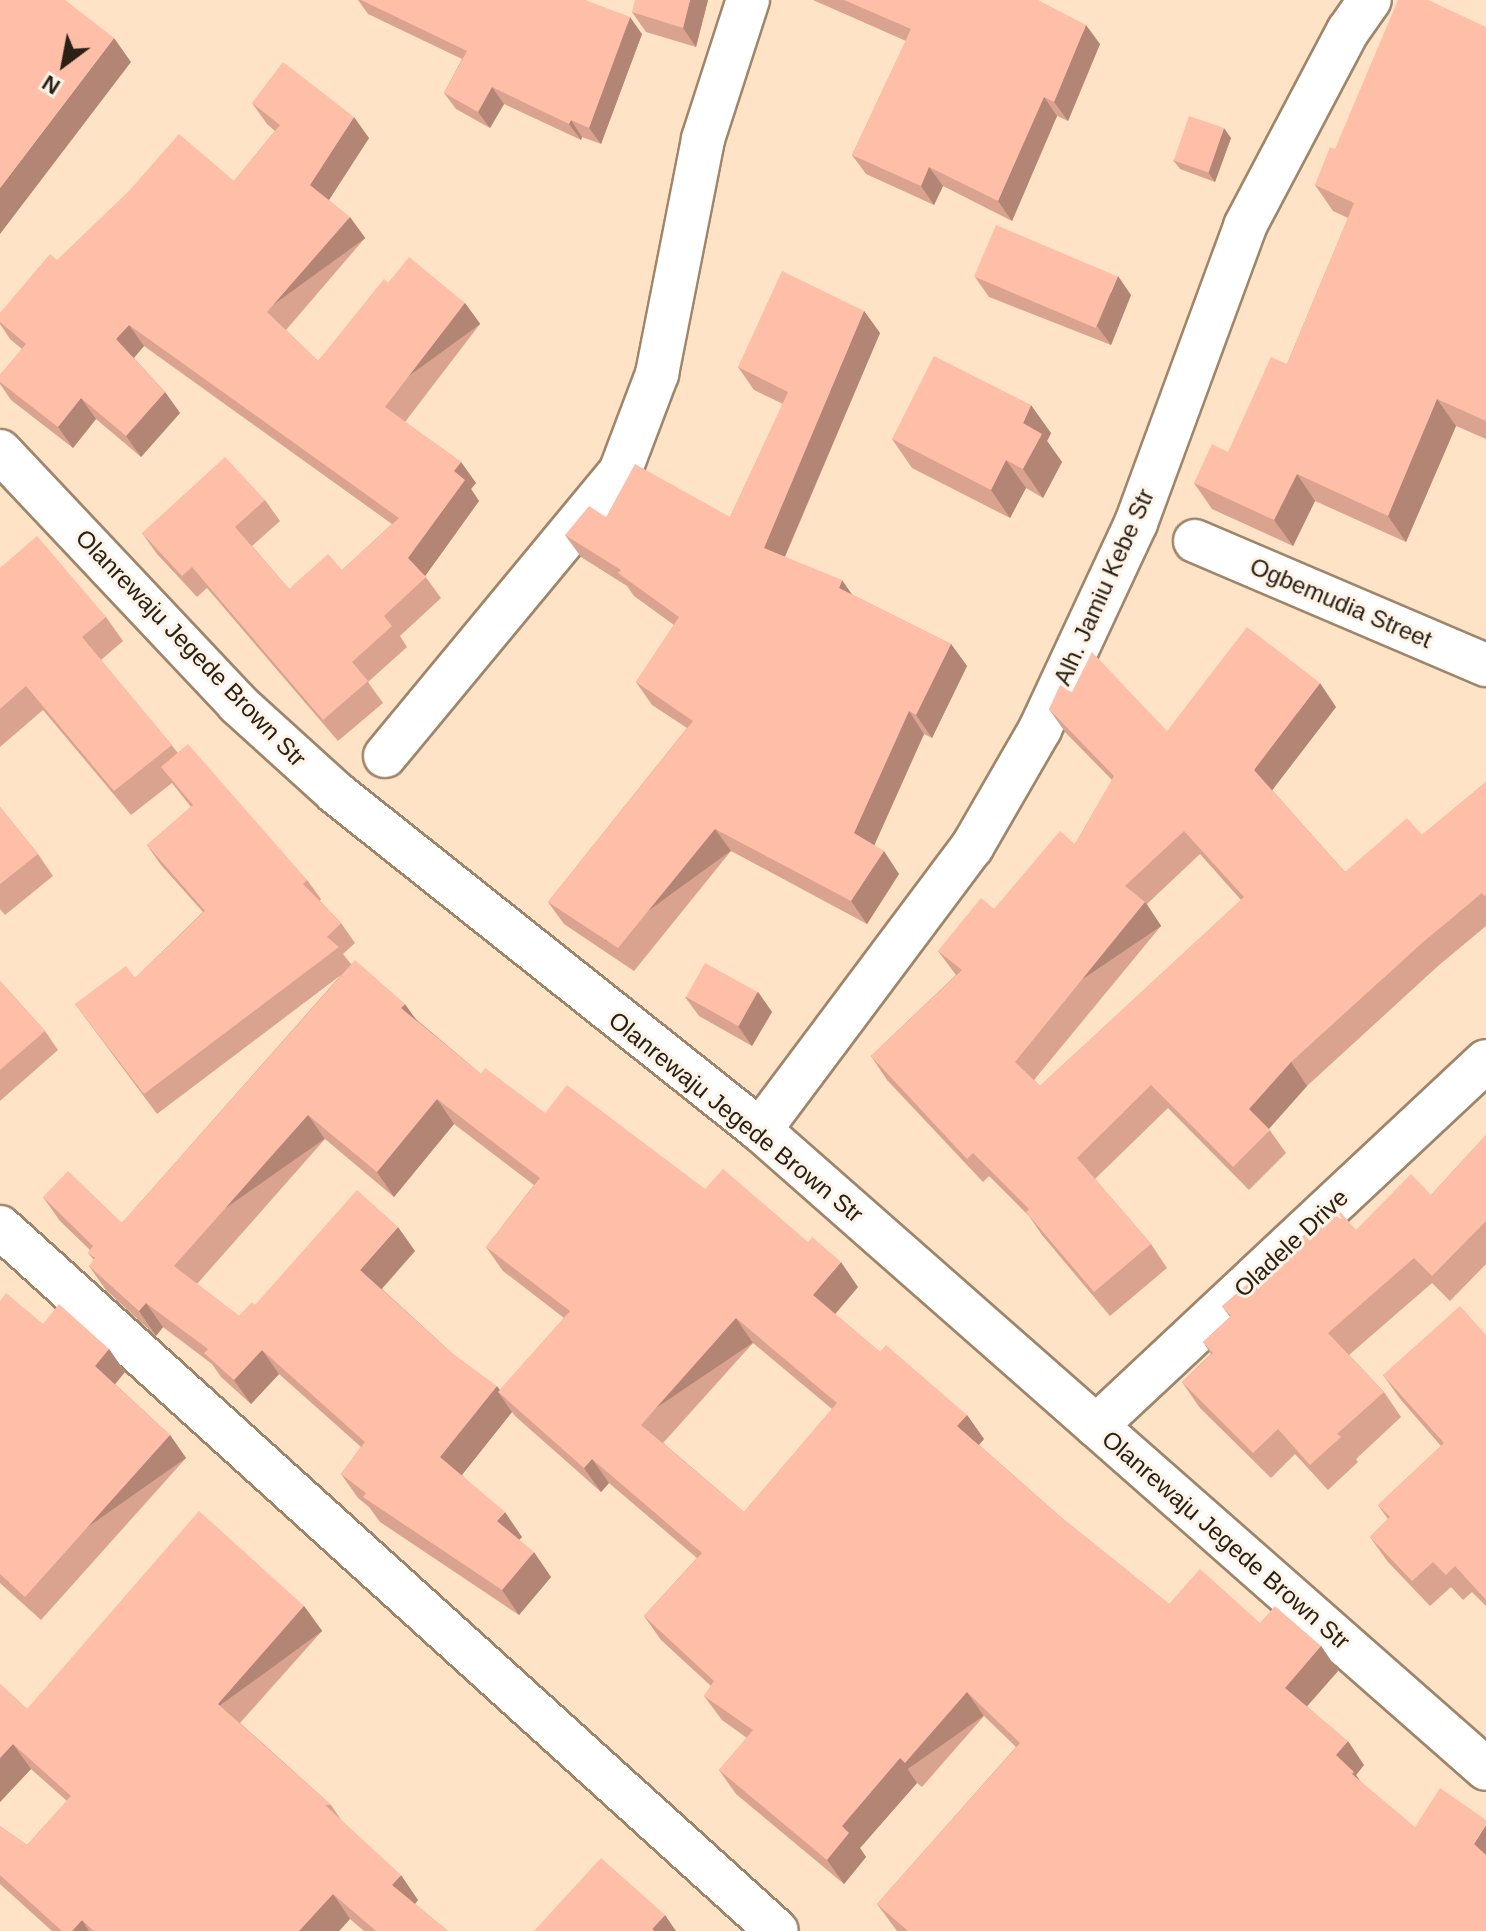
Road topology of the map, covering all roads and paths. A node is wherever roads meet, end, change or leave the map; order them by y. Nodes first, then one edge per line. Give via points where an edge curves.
1 (748, 0) edge
2 (1370, 0) edge
3 (0, 451) edge
4 (1195, 541) dead end
5 (1486, 665) edge
6 (385, 756) dead end
7 (1486, 1061) edge
8 (760, 1130) junction
9 (0, 1227) edge
10 (1096, 1426) junction
11 (1486, 1769) edge
12 (777, 1931) edge

1 - 6 street via 703,139 657,374 620,472
2 - 8 street, Alh. Jamiu Kebe Str via 1348,31 1245,226 1136,523 1040,729 972,847
3 - 8 street, Olanrewaju Jegede Brown Str via 238,704 336,793
4 - 5 street, Ogbemudia Street
7 - 10 street, Oladele Drive
8 - 10 street, Olanrewaju Jegede Brown Str
9 - 12 street
10 - 11 street, Olanrewaju Jegede Brown Str

